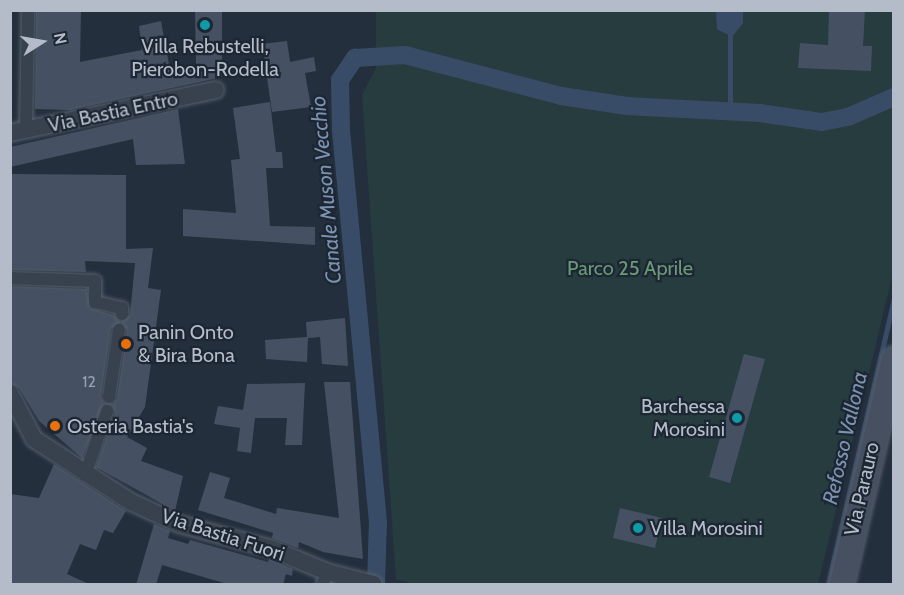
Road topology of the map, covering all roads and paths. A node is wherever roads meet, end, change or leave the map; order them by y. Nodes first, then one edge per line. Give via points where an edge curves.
1 (28, 10) edge
2 (216, 90) dead end
3 (18, 131) edge
4 (10, 278) edge
5 (122, 314) dead end
6 (119, 330) dead end
7 (894, 359) edge
8 (10, 393) edge
9 (109, 397) dead end
10 (107, 411) dead end
11 (85, 475) junction
12 (325, 578) edge
13 (367, 583) edge
14 (842, 585) edge

1 - 3 street
2 - 3 street, Via Bastia Entro
4 - 5 street via 95,281 95,302 122,308
6 - 9 street
7 - 14 main road, Via Parauro
8 - 11 street, Via Bastia Fuori via 34,439
10 - 11 street
11 - 12 street, Via Bastia Fuori via 179,524 272,549
12 - 13 street, Via Bastia Fuori

